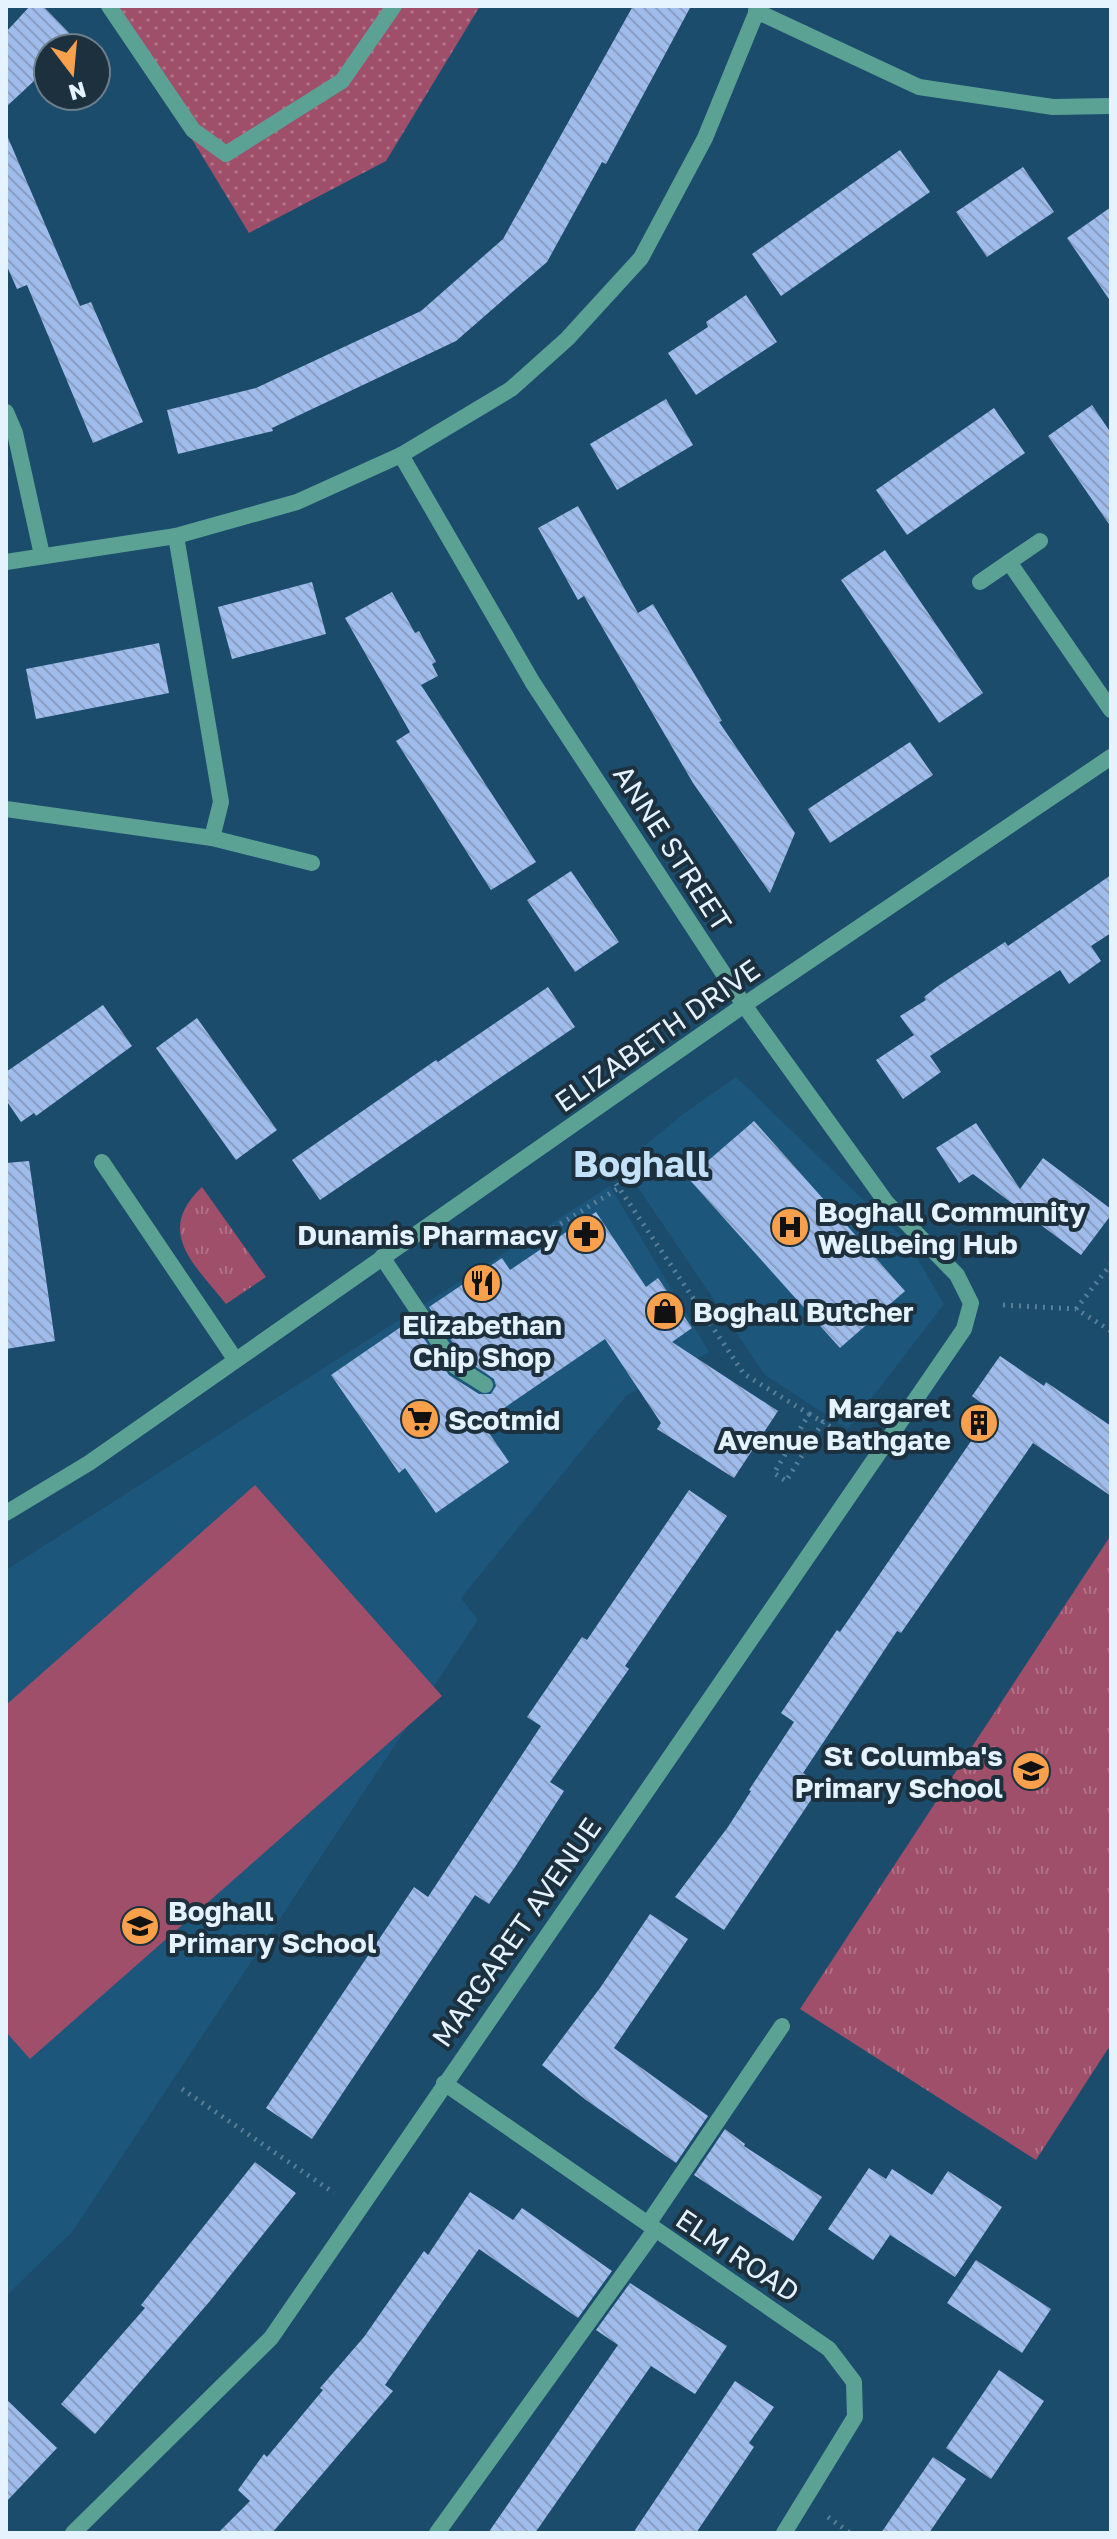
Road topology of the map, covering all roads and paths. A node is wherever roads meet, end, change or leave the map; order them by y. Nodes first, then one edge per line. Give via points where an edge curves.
1 (109, 6) edge
2 (394, 6) edge
3 (758, 9) edge
4 (1111, 106) edge
5 (6, 412) edge
6 (401, 455) junction
7 (176, 536) junction
8 (1040, 541) dead end
9 (42, 555) junction
10 (6, 562) edge
11 (1009, 562) junction
12 (980, 582) dead end
13 (1111, 710) edge
14 (1111, 757) edge
15 (6, 809) edge
16 (212, 838) junction
17 (312, 863) dead end
18 (744, 1005) junction
19 (102, 1162) dead end
20 (610, 1176) dead end
21 (619, 1188) junction
22 (462, 1202) junction
23 (382, 1257) junction
24 (1111, 1264) edge
25 (971, 1303) junction
26 (1076, 1309) junction
27 (1111, 1331) edge
28 (235, 1359) junction
29 (485, 1385) dead end
30 (809, 1414) junction
31 (823, 1422) junction
32 (877, 1456) junction
33 (6, 1513) edge
34 (782, 2026) dead end
35 (444, 2083) junction
36 (182, 2089) dead end
37 (358, 2210) junction
38 (652, 2227) junction
39 (73, 2533) edge
40 (437, 2533) edge
41 (784, 2533) edge

1 - 2 street via 193,130 226,154 342,81
3 - 4 street via 919,87 1053,107
3 - 6 street via 705,138 641,258 567,339 511,389
5 - 9 street
6 - 7 street via 297,502
6 - 18 street, ANNE STREET via 533,683
7 - 9 street
7 - 16 street via 221,802
8 - 11 street
9 - 10 street
11 - 12 street
11 - 13 street
14 - 18 street, ELIZABETH DRIVE
15 - 16 street
16 - 17 street
18 - 22 street, ELIZABETH DRIVE
18 - 25 street, ANNE STREET via 886,1202 957,1275
19 - 28 street
20 - 21 path
21 - 22 path via 526,1245 492,1246
21 - 30 path via 744,1374
22 - 23 street, ELIZABETH DRIVE
23 - 28 street, ELIZABETH DRIVE
23 - 29 street via 455,1366
24 - 26 path
25 - 26 path
25 - 32 street, MARGARET AVENUE via 964,1329
26 - 27 path
28 - 33 street, ELIZABETH DRIVE via 89,1463
30 - 31 path
30 - 31 path via 774,1473 786,1481
31 - 32 path
32 - 35 street, MARGARET AVENUE
34 - 38 street
35 - 37 street, MARGARET AVENUE
35 - 38 street, ELM ROAD
36 - 37 path
37 - 39 street, MARGARET AVENUE via 271,2338
38 - 40 street
38 - 41 street, ELM ROAD via 829,2349 854,2382 855,2417

